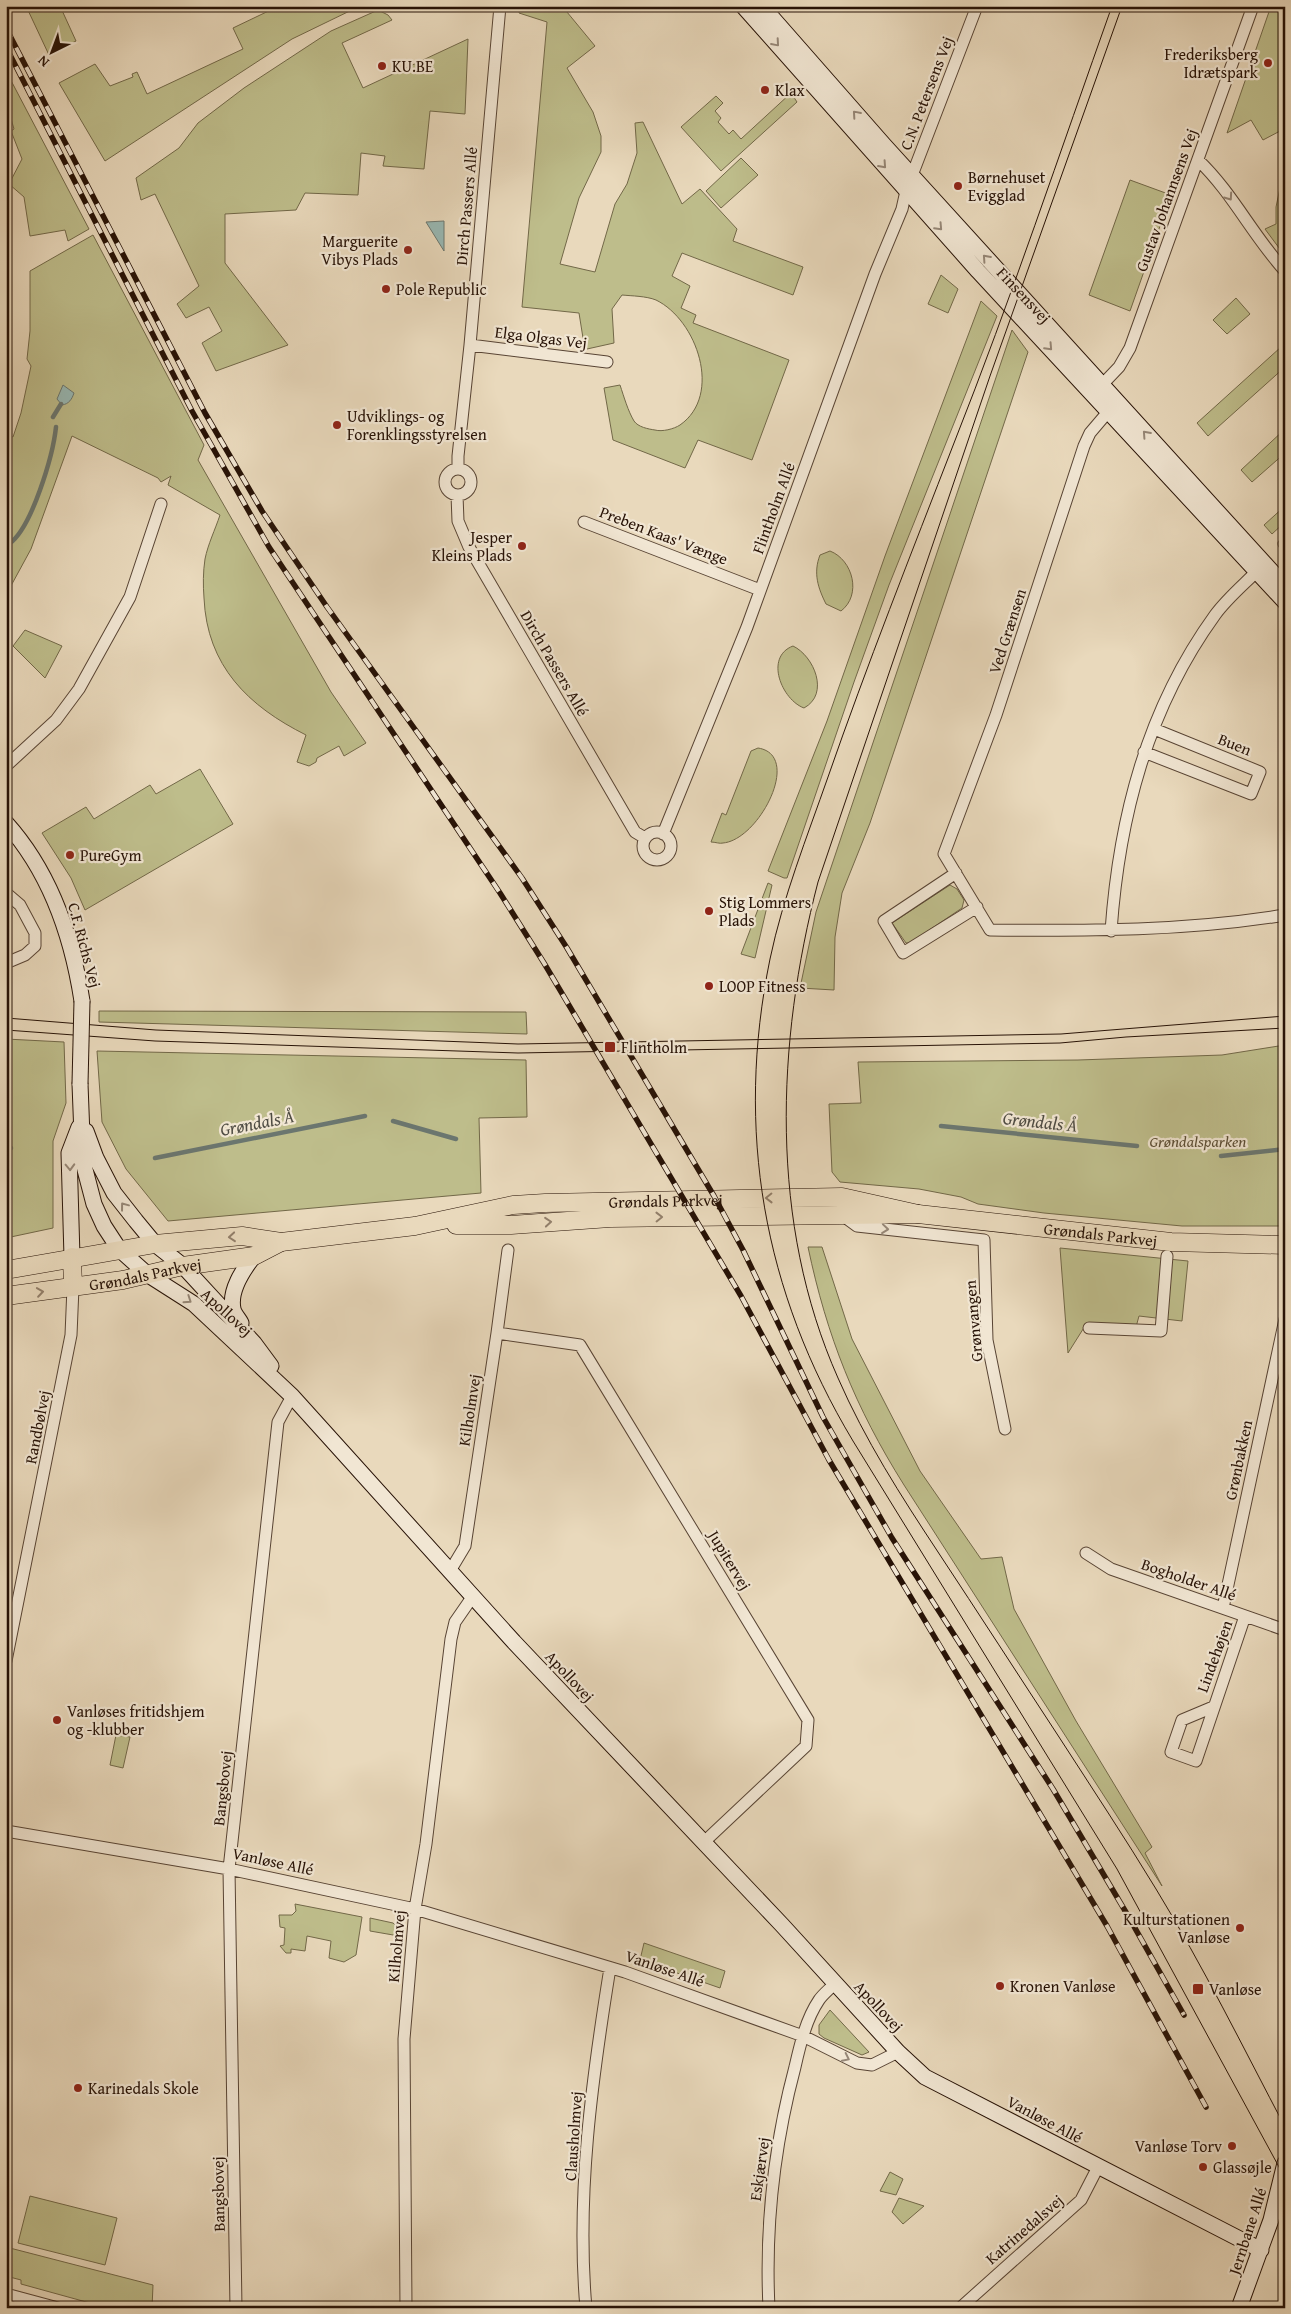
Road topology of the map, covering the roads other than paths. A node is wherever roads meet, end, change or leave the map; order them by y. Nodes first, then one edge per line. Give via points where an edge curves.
1 (500, 6) edge
2 (977, 6) edge
3 (1253, 6) edge
4 (753, 8) edge
5 (1198, 160) junction
6 (912, 176) junction
7 (906, 191) junction
8 (1285, 271) edge
9 (470, 345) junction
10 (607, 362) dead end
11 (1097, 390) junction
12 (1113, 407) junction
13 (458, 469) junction
14 (457, 495) junction
15 (161, 504) dead end
16 (584, 522) dead end
17 (1260, 568) junction
18 (1285, 586) edge
19 (760, 590) junction
20 (1285, 602) edge
21 (1154, 729) junction
22 (1144, 752) junction
23 (6, 766) edge
24 (6, 823) edge
25 (663, 834) junction
26 (645, 838) junction
27 (956, 873) junction
28 (6, 894) edge
29 (977, 908) junction
30 (1285, 915) edge
31 (1112, 931) junction
32 (6, 963) edge
33 (82, 1121) junction
34 (585, 1211) junction
35 (841, 1214) junction
36 (918, 1214) junction
37 (281, 1242) junction
38 (155, 1244) junction
39 (1285, 1246) edge
40 (119, 1249) junction
41 (508, 1250) dead end
42 (254, 1256) junction
43 (1167, 1256) dead end
44 (72, 1257) junction
45 (183, 1266) junction
46 (6, 1270) edge
47 (147, 1274) junction
48 (73, 1287) junction
49 (6, 1296) edge
50 (1285, 1319) edge
51 (1089, 1328) dead end
52 (498, 1333) junction
53 (254, 1343) junction
54 (288, 1392) junction
55 (1005, 1429) dead end
56 (1086, 1553) dead end
57 (450, 1571) junction
58 (473, 1596) junction
59 (1223, 1608) junction
60 (1245, 1616) junction
61 (1285, 1630) edge
62 (6, 1661) edge
63 (1213, 1707) junction
64 (6, 1831) edge
65 (703, 1843) junction
66 (229, 1869) junction
67 (415, 1909) junction
68 (610, 1968) junction
69 (835, 1983) junction
70 (802, 2036) junction
71 (898, 2052) junction
72 (1285, 2163) edge
73 (1098, 2167) junction
74 (1261, 2250) junction
75 (6, 2294) edge
76 (34, 2305) edge
77 (963, 2307) edge
78 (58, 2308) edge
79 (236, 2308) edge
80 (406, 2308) edge
81 (586, 2308) edge
82 (769, 2308) edge
83 (1239, 2308) edge

1 - 9 street, Dirch Passers Allé
2 - 6 street, C.N. Petersens Vej
3 - 5 street, Gustav Johannsens Vej
6 -> 4 street, Finsensvej
4 -> 7 street, Finsensvej
5 -> 8 street via 1212,173
5 - 11 street, Gustav Johannsens Vej via 1130,348 1119,367
6 - 7 street, C.N. Petersens Vej
11 -> 6 street, Finsensvej
7 -> 11 street, Finsensvej
7 - 19 street, Flintholm Allé
9 - 10 street, Elga Olgas Vej
9 - 13 street, Dirch Passers Allé
11 - 12 street, Finsensvej
12 - 17 street, Finsensvej
12 - 27 street, Ved Grænsen via 1090,433 1084,446 996,715 944,854
13 - 14 street via 449,472 445,482 449,491
13 - 14 street via 467,473 471,482 467,490
14 - 26 street, Dirch Passers Allé via 458,521 469,547 635,832
15 - 23 street via 130,597 79,689 56,720
16 - 19 street, Preben Kaas' Vænge
17 - 18 street, Finsensvej
17 - 20 street, Finsensvej
17 - 21 street via 1216,614 1183,668
19 - 25 street, Flintholm Allé
21 - 22 street
21 - 22 street, Buen via 1260,772 1251,794
22 - 31 street via 1121,839
24 - 33 street, C.F. Richs Vej, bridge via 37,865 63,918 78,972 82,1001
25 - 26 street via 653,833
25 - 26 street via 668,838 670,849 660,860 652,859 644,852
27 - 29 street, Ved Grænsen
27 - 29 street via 884,921 904,953
28 - 32 street via 20,905 35,933 35,946
29 - 31 street, Ved Grænsen via 990,930
30 - 31 street, Ved Grænsen via 1195,927
38 -> 33 street, C.F. Richs Vej via 114,1193
33 - 40 street, C.F. Richs Vej via 83,1162 94,1204
33 -> 44 street, C.F. Richs Vej via 70,1153
34 -> 35 main road, Grøndals Parkvej
36 -> 34 main road, Grøndals Parkvej via 842,1196
34 - 37 main road, Grøndals Parkvej via 511,1225 415,1226
35 - 36 main road, Grøndals Parkvej
35 -> 55 street, Grønvangen via 857,1226 984,1240 988,1340
36 - 39 main road, Grøndals Parkvej via 1170,1242
37 -> 38 main road, Grøndals Parkvej via 242,1236
37 - 42 main road, Grøndals Parkvej
38 - 40 main road, Grøndals Parkvej
38 - 45 street, C.F. Richs Vej
40 - 44 main road, Grøndals Parkvej
40 - 47 street, Apollovej
41 - 52 street, Kilholmvej
42 - 45 main road, Grøndals Parkvej
42 - 53 street, Apollovej via 242,1270 235,1288 233,1310
43 - 51 street, Grøndals Parkvej via 1161,1331
44 - 46 main road, Grøndals Parkvej
44 - 48 main road
45 - 47 main road, Grøndals Parkvej
45 - 53 street, Apollovej
47 - 48 main road, Grøndals Parkvej
47 -> 54 street, Apollovej via 194,1304
49 -> 48 main road, Grøndals Parkvej
48 - 62 street, Randbølvej via 72,1335
50 - 59 street, Grønbakken
52 - 57 street, Kilholmvej via 465,1546
52 - 65 street, Jupitervej via 580,1345 808,1720 806,1746
53 - 54 street, Apollovej
54 - 57 street, Apollovej
54 - 66 street, Bangsbovej via 278,1422
56 - 59 street, Bogholder Allé via 1111,1569
57 - 58 street, Apollovej
58 - 65 street, Apollovej
58 - 67 street, Kilholmvej via 456,1622 451,1639
59 - 60 street, Bogholder Allé
60 - 61 street, Bogholder Allé
60 - 63 street, Lindehøjen
63 - 63 street, Lindehøjen via 1196,1761 1171,1752 1182,1720
64 - 66 street, Vanløse Allé
65 - 69 street, Apollovej
66 - 67 street, Vanløse Allé
66 - 79 street, Bangsbovej
67 - 68 street, Vanløse Allé
67 - 80 street, Kilholmvej via 404,2039
68 - 70 street, Vanløse Allé
68 - 81 street, Clausholmvej via 596,2056 587,2147 583,2275
69 - 70 street, Apollovej via 819,2000
69 - 71 street, Apollovej
70 -> 71 street, Vanløse Allé via 857,2063 872,2065
70 - 82 street, Eskjærvej via 785,2103 770,2199
71 - 73 street, Vanløse Allé via 925,2077
72 - 74 street, Jernbane Allé via 1272,2220
73 - 74 street, Vanløse Allé
73 - 77 street, Katrinedalsvej via 1081,2200
74 - 83 street, Jernbane Allé
75 - 76 street
76 - 78 street

